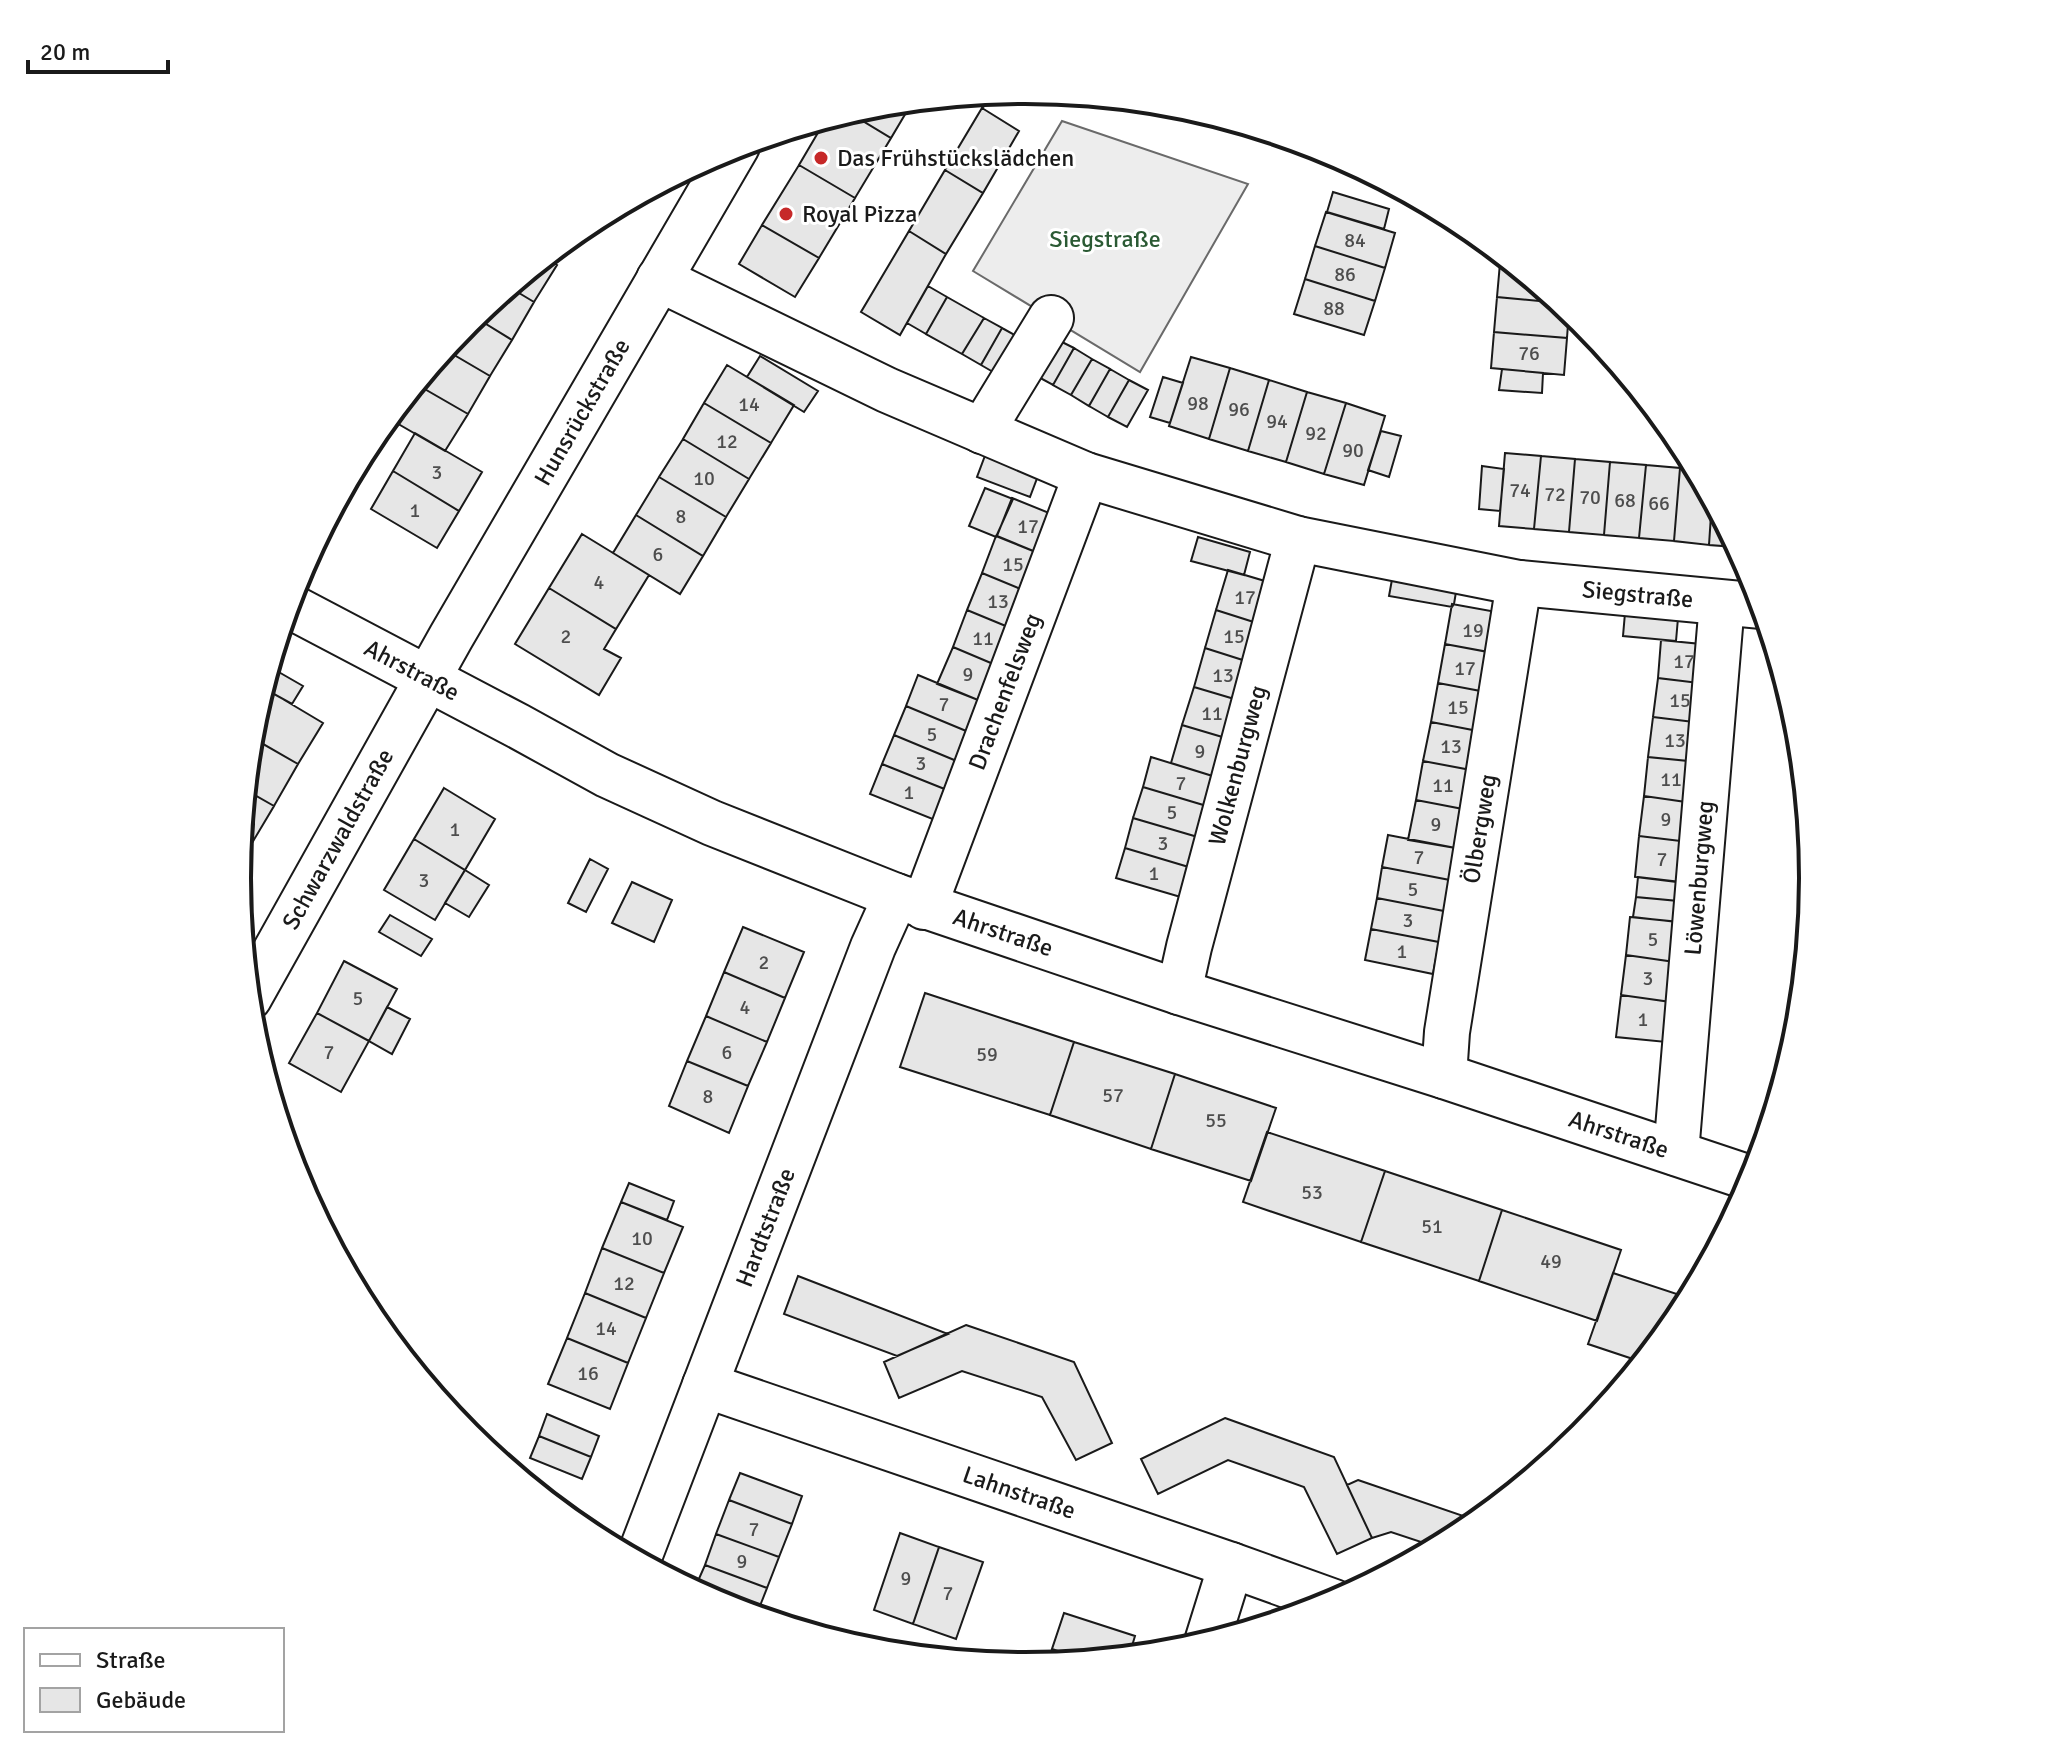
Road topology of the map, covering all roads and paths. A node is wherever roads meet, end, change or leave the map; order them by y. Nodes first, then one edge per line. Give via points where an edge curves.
1 (726, 164) edge
2 (659, 279) junction
3 (1051, 318) dead end
4 (982, 431) junction
5 (1086, 475) junction
6 (1298, 539) junction
7 (1519, 583) junction
8 (1742, 604) edge
9 (299, 611) edge
10 (428, 678) junction
11 (910, 902) junction
12 (258, 981) edge
13 (1179, 992) junction
14 (1444, 1076) junction
15 (1676, 1153) junction
16 (1740, 1175) edge
17 (705, 1385) junction
18 (642, 1550) edge
19 (1231, 1565) junction
20 (1315, 1595) edge
21 (1211, 1629) edge

1 - 2 street, Hunsrückstraße
2 - 4 street, Siegstraße
2 - 10 street, Hunsrückstraße
3 - 4 street
4 - 5 street, Siegstraße
5 - 6 street, Siegstraße
5 - 11 street, Drachenfelsweg
6 - 7 street, Siegstraße
6 - 13 street, Wolkenburgweg
7 - 8 street, Siegstraße
7 - 14 street, Ölbergweg
8 - 15 street, Löwenburgweg
9 - 10 street, Ahrstraße
10 - 11 street, Ahrstraße via 607,775
10 - 12 street, Schwarzwaldstraße
11 - 13 street, Ahrstraße
11 - 17 street, Hardtstraße via 873,947
13 - 14 street, Ahrstraße
14 - 15 street, Ahrstraße
15 - 16 street, Ahrstraße
17 - 18 street, Hardtstraße
17 - 19 street, Lahnstraße
19 - 20 street, Lahnstraße
19 - 21 street

